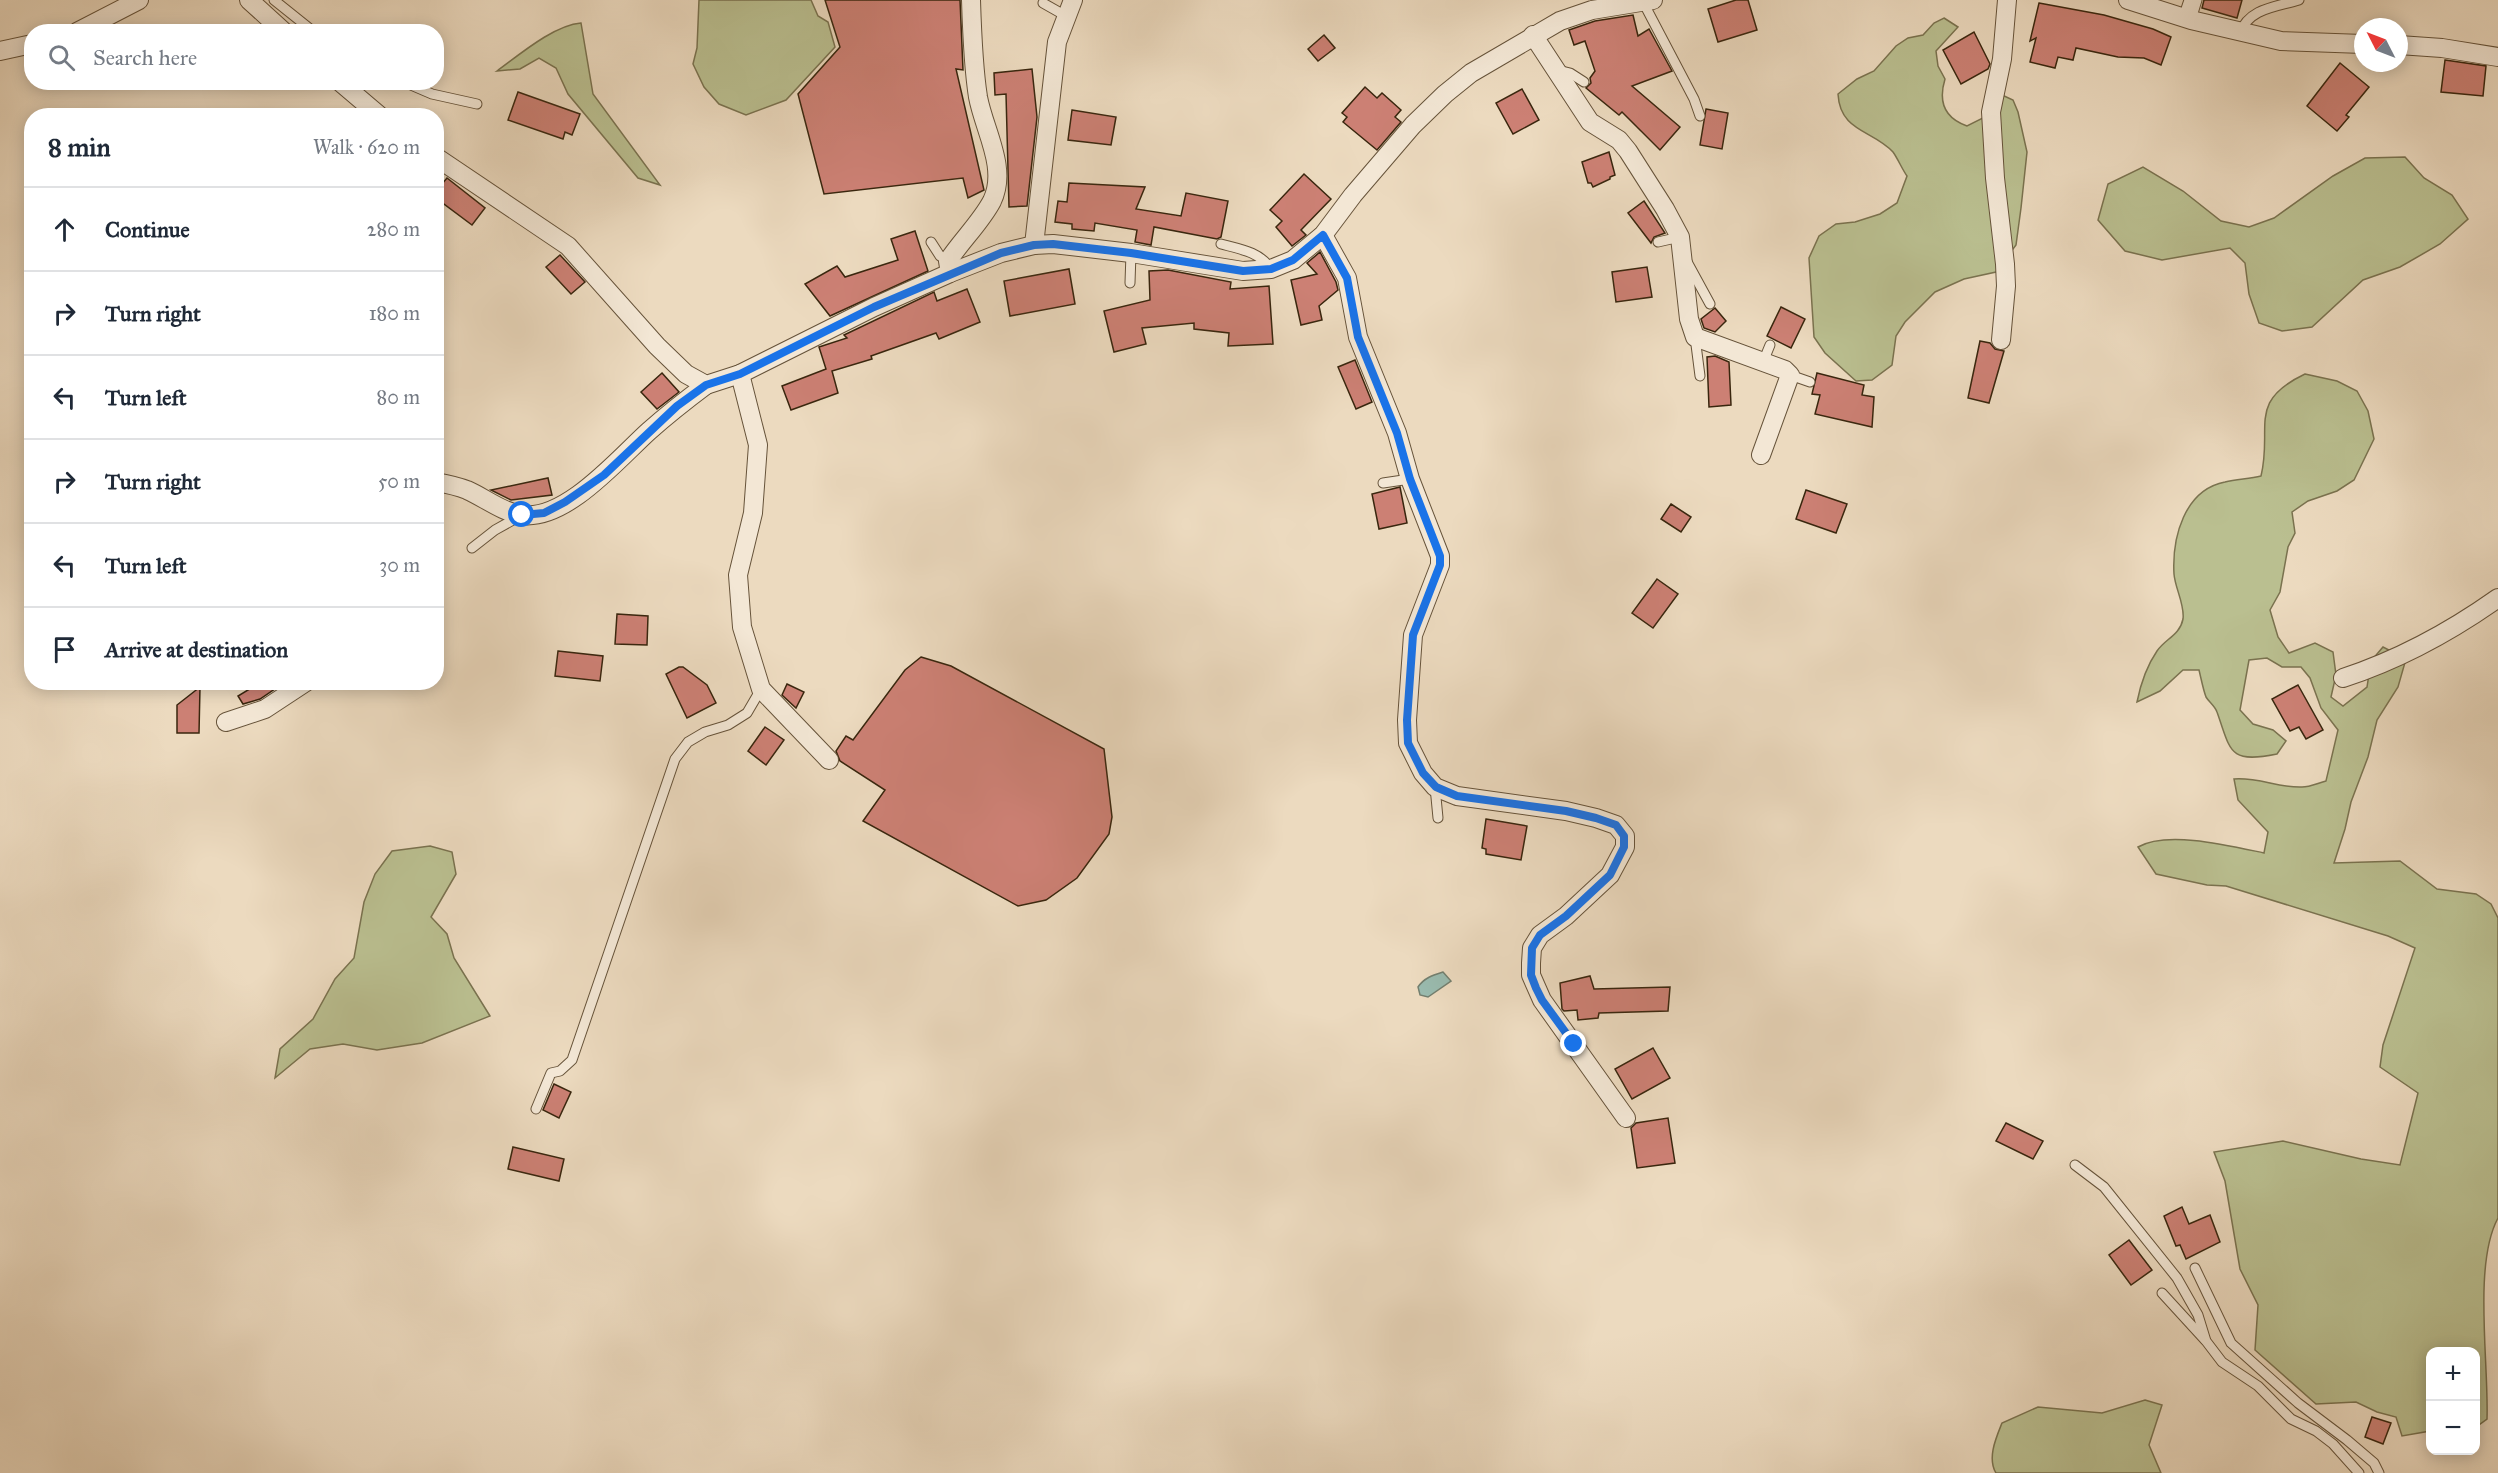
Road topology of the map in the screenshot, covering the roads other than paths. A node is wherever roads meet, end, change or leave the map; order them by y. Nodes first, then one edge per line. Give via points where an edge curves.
1 (139, 0) edge
2 (249, 0) edge
3 (274, 0) edge
4 (971, 0) edge
5 (2007, 0) edge
6 (2127, 0) edge
7 (2189, 0) edge
8 (2197, 0) edge
9 (2299, 0) edge
10 (1648, 1) edge
11 (1043, 3) dead end
12 (1070, 8) edge
13 (2187, 19) junction
14 (92, 24) edge
15 (275, 24) edge
16 (304, 24) edge
17 (2240, 33) junction
18 (1533, 35) junction
19 (2354, 44) edge
20 (24, 46) edge
21 (2408, 46) edge
22 (0, 51) edge
23 (2498, 57) edge
24 (1556, 69) junction
25 (1584, 82) dead end
26 (349, 90) edge
27 (423, 90) edge
28 (477, 104) dead end
29 (371, 108) edge
30 (1700, 116) dead end
31 (444, 162) edge
32 (1323, 235) junction
33 (931, 242) dead end
34 (1658, 242) dead end
35 (1221, 244) dead end
36 (1034, 245) junction
37 (1681, 246) junction
38 (1131, 253) junction
39 (949, 267) junction
40 (1271, 269) junction
41 (1130, 283) dead end
42 (1710, 304) dead end
43 (1695, 337) junction
44 (2001, 340) dead end
45 (1770, 345) dead end
46 (1763, 362) junction
47 (740, 374) junction
48 (1790, 375) junction
49 (1700, 376) dead end
50 (1810, 382) dead end
51 (706, 385) junction
52 (1761, 455) dead end
53 (1410, 479) junction
54 (1383, 483) dead end
55 (444, 484) edge
56 (522, 515) junction
57 (472, 548) dead end
58 (2498, 598) edge
59 (2343, 678) dead end
60 (761, 689) junction
61 (294, 690) edge
62 (226, 722) dead end
63 (829, 760) dead end
64 (1436, 787) junction
65 (1438, 818) dead end
66 (536, 1109) dead end
67 (1626, 1118) dead end
68 (2075, 1165) dead end
69 (2195, 1268) dead end
70 (2163, 1293) dead end
71 (2206, 1341) junction
72 (2359, 1473) edge
73 (2379, 1473) edge

1 - 14 street
2 - 15 street
3 - 16 lane
4 - 39 street via 979,100 996,165 996,182 992,200
5 - 44 street via 2002,59 1991,112 2006,286
6 - 13 street
7 - 13 lane
8 - 13 lane
9 - 17 lane via 2251,15
10 - 18 street via 1592,10
10 - 30 lane
11 - 12 lane
12 - 36 street via 1057,42
13 - 17 street
17 - 19 street via 2281,41
18 - 24 street
18 - 32 street via 1445,94 1353,195
20 - 22 street
21 - 23 street
24 - 25 lane
24 - 37 street via 1590,122 1619,140 1628,151
26 - 29 street
27 - 28 lane
31 - 51 street via 568,246 657,346 686,374
32 - 40 street via 1293,260
32 - 53 street via 1347,278 1358,337 1397,433
33 - 39 lane
34 - 37 lane
35 - 40 lane via 1248,251 1265,260
36 - 38 street
36 - 39 street
37 - 42 lane
37 - 43 street via 1689,319
38 - 40 street via 1243,271
38 - 41 lane
39 - 47 street
43 - 46 street
43 - 49 lane
45 - 46 lane
46 - 48 street
47 - 51 street
47 - 60 street via 758,445 753,513 738,575 742,627
48 - 50 lane
48 - 52 street
51 - 56 street via 677,406 604,475 544,513
53 - 54 lane
53 - 64 street via 1440,565 1413,635 1408,743 1423,773
55 - 56 street via 469,490
56 - 57 lane
58 - 59 street via 2403,654
60 - 63 street
60 - 66 lane via 747,713 688,742 675,759 572,1060 560,1071 551,1073
61 - 62 street via 265,709
64 - 65 lane
64 - 67 street via 1457,796 1596,818 1616,825 1624,836 1624,847 1610,875 1540,935 1532,948 1531,975 1542,1000
68 - 71 lane via 2104,1187 2177,1278 2198,1315
69 - 73 lane via 2231,1343 2298,1403 2348,1440 2374,1463
70 - 71 lane
71 - 72 lane via 2222,1362 2258,1386 2291,1419 2333,1444

